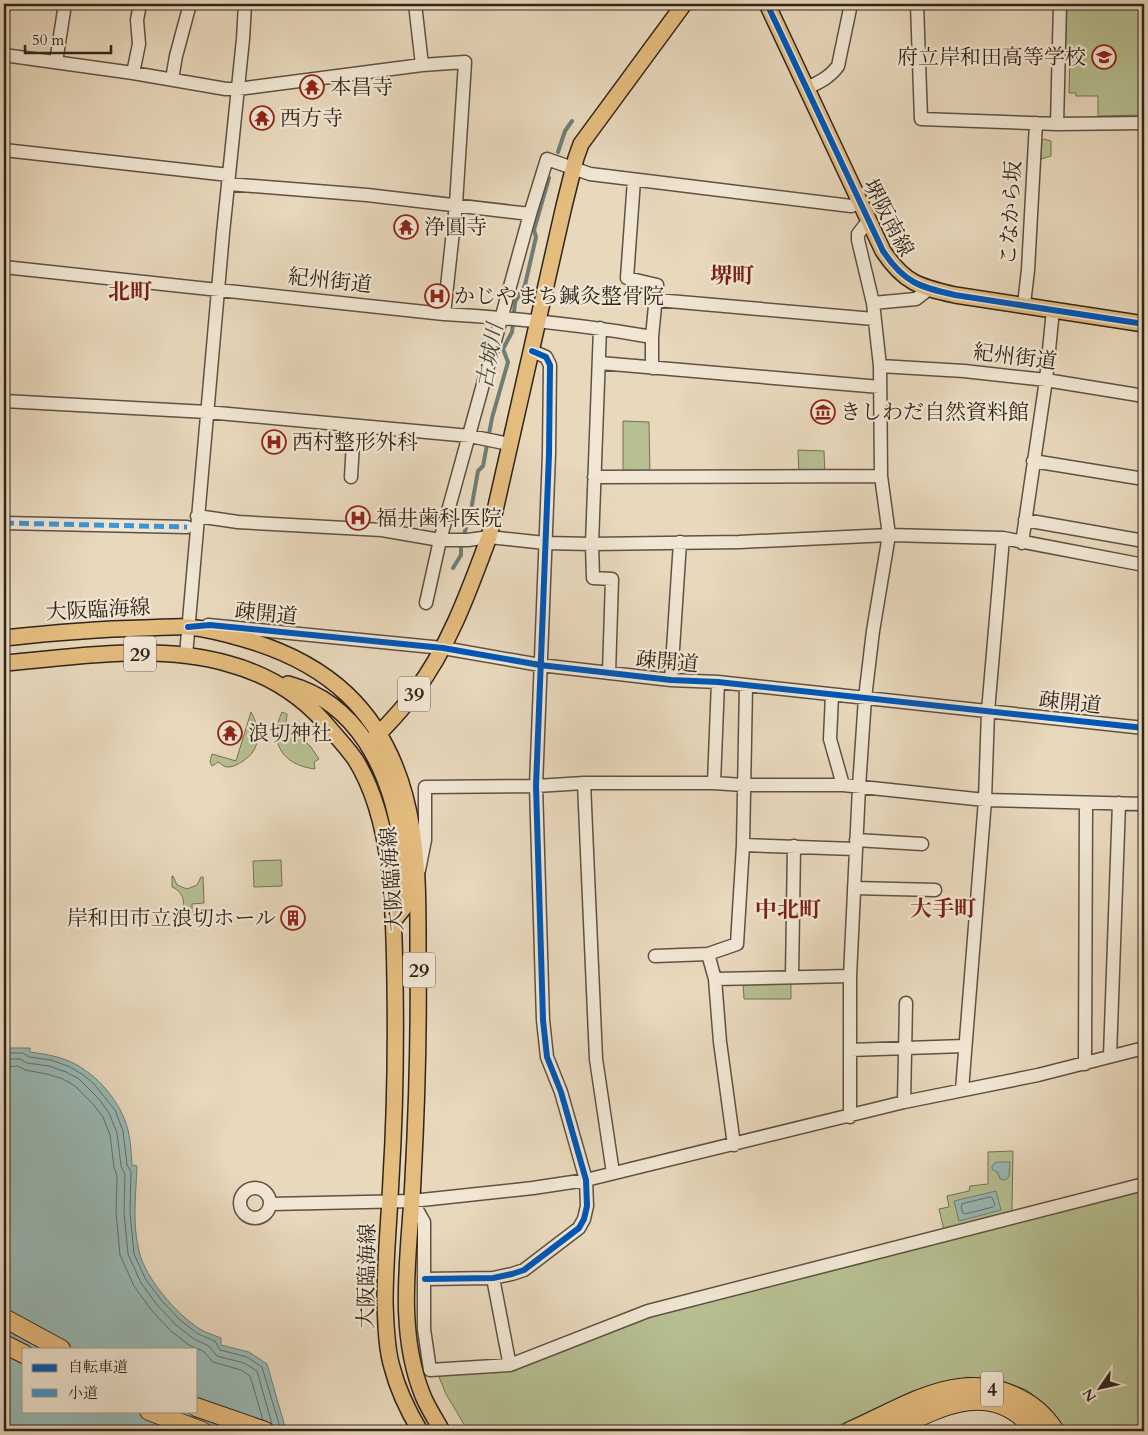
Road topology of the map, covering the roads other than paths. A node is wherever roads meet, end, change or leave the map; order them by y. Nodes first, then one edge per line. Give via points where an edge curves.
1 (65, 4) edge
2 (140, 4) edge
3 (190, 4) edge
4 (245, 4) edge
5 (415, 4) edge
6 (684, 4) edge
7 (767, 4) edge
8 (851, 4) edge
9 (917, 4) edge
10 (1060, 4) edge
11 (4, 55) edge
12 (56, 62) junction
13 (422, 65) junction
14 (133, 73) junction
15 (172, 79) junction
16 (807, 88) junction
17 (238, 89) junction
18 (1036, 123) junction
19 (1144, 123) edge
20 (1057, 124) junction
21 (4, 150) edge
22 (573, 169) junction
23 (229, 180) junction
24 (634, 180) junction
25 (860, 203) junction
26 (456, 204) junction
27 (530, 214) junction
28 (868, 221) junction
29 (4, 266) edge
30 (218, 289) junction
31 (929, 289) junction
32 (657, 300) junction
33 (873, 303) junction
34 (1024, 304) junction
35 (1054, 310) junction
36 (444, 314) junction
37 (510, 319) junction
38 (874, 319) junction
39 (538, 323) junction
40 (1144, 324) edge
41 (600, 328) junction
42 (652, 337) junction
43 (532, 351) junction
44 (600, 363) junction
45 (880, 366) junction
46 (652, 368) junction
47 (1046, 380) junction
48 (880, 387) junction
49 (1144, 396) edge
50 (4, 401) edge
51 (207, 412) junction
52 (354, 426) junction
53 (481, 438) junction
54 (509, 444) junction
55 (1033, 461) junction
56 (882, 476) junction
57 (351, 477) dead end
58 (594, 477) junction
59 (1144, 479) edge
60 (197, 516) junction
61 (1025, 520) junction
62 (4, 523) edge
63 (187, 526) dead end
64 (889, 535) junction
65 (489, 537) junction
66 (1003, 538) junction
67 (440, 540) junction
68 (1144, 541) edge
69 (680, 542) junction
70 (545, 543) junction
71 (1022, 543) junction
72 (592, 544) junction
73 (1144, 565) edge
74 (426, 603) dead end
75 (188, 627) junction
76 (4, 638) edge
77 (443, 648) junction
78 (186, 655) junction
79 (4, 663) edge
80 (540, 665) junction
81 (609, 673) junction
82 (272, 680) junction
83 (671, 680) junction
84 (718, 682) junction
85 (746, 686) junction
86 (832, 695) junction
87 (866, 698) junction
88 (988, 711) junction
89 (1144, 728) edge
90 (379, 734) junction
91 (368, 745) junction
92 (584, 783) junction
93 (714, 783) junction
94 (744, 785) junction
95 (842, 785) junction
96 (536, 786) junction
97 (859, 787) junction
98 (985, 800) junction
99 (1086, 802) junction
100 (1119, 803) junction
101 (1144, 804) edge
102 (855, 844) junction
103 (922, 844) dead end
104 (743, 845) junction
105 (794, 846) junction
106 (417, 880) junction
107 (854, 888) junction
108 (935, 890) dead end
109 (394, 920) junction
110 (708, 954) junction
111 (655, 956) dead end
112 (850, 976) junction
113 (792, 977) junction
114 (715, 979) junction
115 (906, 1003) dead end
116 (964, 1046) junction
117 (904, 1047) junction
118 (1144, 1048) edge
119 (850, 1050) junction
120 (1110, 1056) junction
121 (1085, 1064) junction
122 (962, 1090) junction
123 (904, 1102) junction
124 (850, 1116) junction
125 (734, 1145) junction
126 (613, 1173) junction
127 (586, 1180) junction
128 (1144, 1184) edge
129 (412, 1201) junction
130 (390, 1202) junction
131 (270, 1204) dead end
132 (493, 1278) junction
133 (425, 1279) junction
134 (4, 1318) edge
135 (4, 1344) edge
136 (59, 1348) edge
137 (22, 1353) edge
138 (508, 1361) dead end
139 (198, 1408) edge
140 (137, 1412) edge
141 (152, 1412) edge
142 (172, 1431) edge
143 (202, 1431) edge
144 (266, 1431) edge
145 (420, 1431) edge
146 (442, 1431) edge
147 (850, 1431) edge
148 (891, 1431) edge
149 (1036, 1431) edge
150 (1055, 1431) edge

1 - 12 street
2 - 14 street via 137,20 139,44
3 - 15 street
4 - 17 street
5 - 13 street
6 - 22 main road, 39 via 581,144
7 - 16 main road, 堺阪南線
8 - 16 street via 838,66 833,74
9 - 18 street via 921,119
10 - 20 street
11 - 12 street
12 - 14 street
13 - 17 street
13 - 26 street via 464,62
14 - 15 street
15 - 17 street
16 - 25 main road, 堺阪南線
17 - 23 street
18 - 20 street
18 - 34 street, こなから坂
19 - 20 street
21 - 23 street
22 - 24 street
22 - 27 street via 547,160
22 - 39 main road, 39
23 - 26 street
23 - 30 street
24 - 25 street via 851,206
24 - 32 street via 627,278 657,285
25 - 28 main road, 堺阪南線
26 - 27 street
26 - 36 street
27 - 37 street
28 - 31 main road, 堺阪南線 via 891,264 901,275
28 - 33 street via 858,234 858,240
29 - 30 street, 紀州街道
30 - 36 street, 紀州街道
30 - 51 street
31 - 33 street via 916,299
31 - 34 main road, 堺阪南線
32 - 38 street
32 - 42 street
33 - 38 street
34 - 35 main road, 堺阪南線
35 - 40 main road, 堺阪南線
35 - 47 street
36 - 37 street, 紀州街道
37 - 39 street, 紀州街道
37 - 53 street
38 - 45 street
39 - 41 street, 紀州街道
39 - 43 main road, 39
41 - 42 street, 紀州街道
41 - 44 street
42 - 46 street
43 - 54 main road, 39
43 - 70 street via 546,357 550,365
44 - 46 street
44 - 58 street
45 - 47 street, 紀州街道
45 - 48 street
46 - 48 street
47 - 49 street, 紀州街道
47 - 55 street
48 - 56 street
50 - 51 street
51 - 52 street
51 - 60 street
52 - 53 street
52 - 57 street
53 - 54 street
53 - 67 street
54 - 65 main road, 39
55 - 59 street
55 - 61 street
56 - 58 street
56 - 64 street
58 - 72 street
60 - 67 street via 238,522 382,530
60 - 75 street
61 - 68 street
61 - 71 street
62 - 63 street
64 - 66 street
64 - 69 street
64 - 87 street
65 - 67 street
65 - 70 street
65 - 77 main road, 39
66 - 71 street
66 - 88 street
67 - 74 street
69 - 72 street
69 - 83 street
70 - 72 street
70 - 80 street
71 - 73 street
72 - 81 street via 593,578 612,578
75 - 76 main road, 大阪臨海線 / 29 via 124,628
75 - 77 street, 疎開道 via 210,624
75 - 78 street
75 - 90 main road, 大阪臨海線 / 29 via 271,647 296,658 341,687
77 - 80 street, 疎開道
77 - 90 main road, 39 via 415,692
78 - 79 main road, 大阪臨海線 / 29 via 105,654
78 - 82 main road, 大阪臨海線 / 29 via 228,663
80 - 81 street, 疎開道
80 - 96 street
81 - 83 street, 疎開道
82 - 91 main road via 299,687 320,698 345,715
82 - 109 main road, 大阪臨海線 / 29 via 309,706 359,767 376,808 383,837
83 - 84 street, 疎開道
84 - 85 street, 疎開道
84 - 93 street
85 - 86 street, 疎開道
85 - 94 street
86 - 87 street, 疎開道
86 - 95 street via 830,739
87 - 88 street, 疎開道
87 - 97 street
88 - 89 street, 疎開道
88 - 98 street
90 - 91 main road, 39
90 - 106 main road, 大阪臨海線 / 29 via 405,797
91 - 109 main road via 388,787 400,837 404,909
92 - 93 street
92 - 96 street
92 - 126 street via 596,1059
93 - 94 street
94 - 95 street
94 - 104 street
95 - 97 street
96 - 106 street via 425,788 425,840
96 - 127 street via 547,1058 561,1092
97 - 98 street
97 - 102 street
98 - 99 street
98 - 116 street
99 - 100 street
99 - 121 street
100 - 101 street
100 - 120 street
102 - 103 street
102 - 105 street
102 - 107 street
104 - 105 street
104 - 110 street via 736,944
105 - 113 street
106 - 129 main road, 大阪臨海線 / 29 via 419,1008
107 - 108 street
107 - 112 street
109 - 130 main road, 大阪臨海線 / 29 via 396,1094
110 - 111 street
110 - 114 street
112 - 113 street
112 - 119 street
113 - 114 street
114 - 125 street
115 - 117 street
116 - 117 street
116 - 122 street
117 - 119 street
117 - 123 street
118 - 120 street
119 - 124 street
120 - 121 street
121 - 122 street
122 - 123 street
123 - 124 street
124 - 125 street
125 - 126 street
126 - 127 street
127 - 129 street
127 - 132 street via 587,1206 580,1228 524,1270
128 - 133 street via 648,1311 510,1365 430,1370 424,1329
129 - 130 street
129 - 133 street via 424,1222
129 - 146 main road, 大阪臨海線 / 29 via 405,1290 406,1321 415,1372
130 - 131 street
130 - 145 main road, 大阪臨海線 / 29 via 385,1279 386,1328 391,1366 403,1402
132 - 133 street
132 - 138 street
134 - 136 highway
135 - 137 highway
139 - 144 highway
140 - 142 highway
141 - 143 highway
147 - 150 highway, 4 via 917,1400 961,1386 1002,1390 1021,1398
148 - 149 highway, 4 via 937,1409 970,1401 1002,1406

